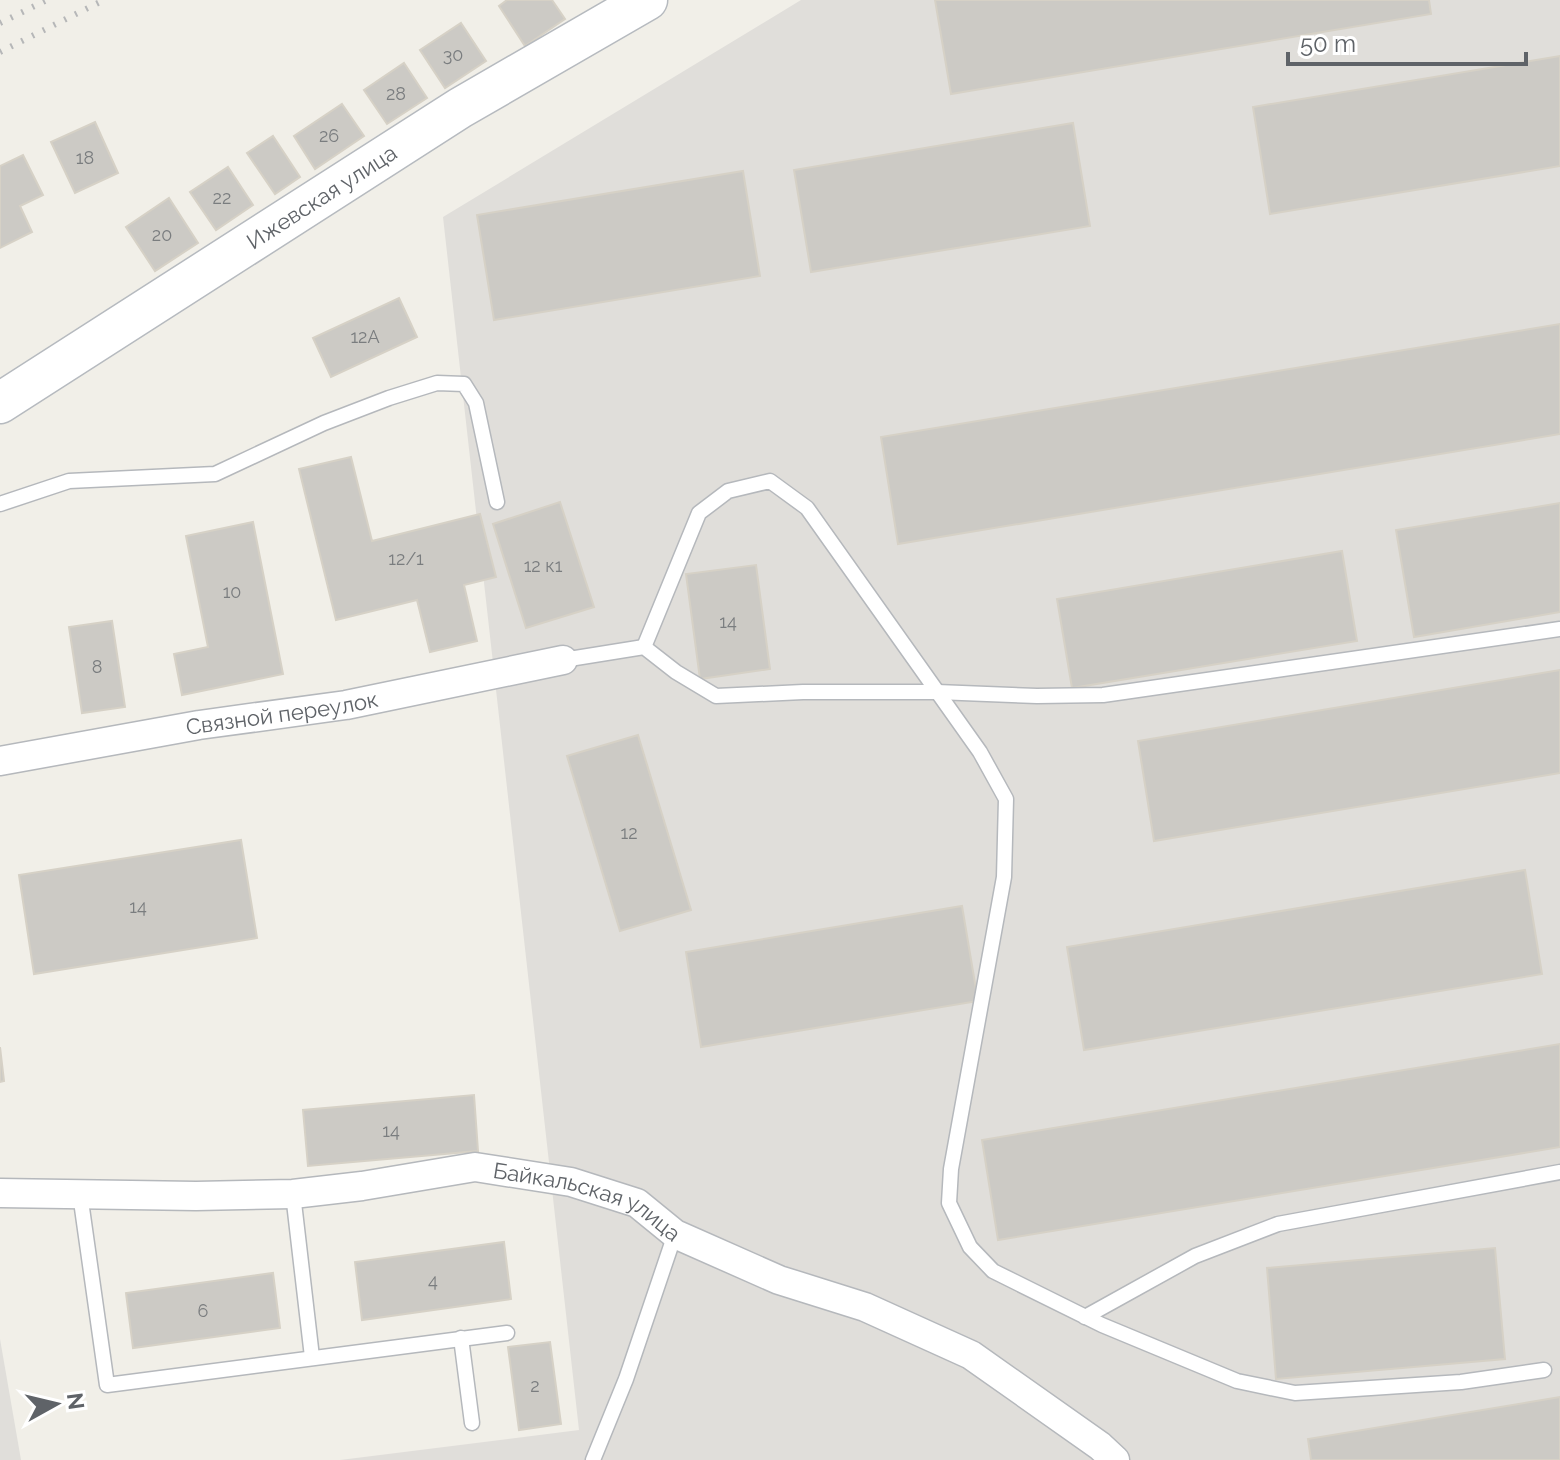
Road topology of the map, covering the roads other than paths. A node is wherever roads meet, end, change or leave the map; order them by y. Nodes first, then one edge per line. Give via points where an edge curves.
1 (647, 0) edge
2 (0, 403) edge
3 (497, 502) dead end
4 (0, 504) edge
5 (1560, 629) edge
6 (644, 647) junction
7 (563, 660) joint
8 (937, 692) junction
9 (0, 761) edge
10 (1560, 1172) edge
11 (0, 1193) edge
12 (80, 1194) junction
13 (293, 1194) junction
14 (675, 1234) junction
15 (1085, 1317) junction
16 (507, 1333) dead end
17 (461, 1338) junction
18 (312, 1357) junction
19 (1544, 1370) dead end
20 (472, 1423) dead end
21 (593, 1460) edge
22 (1115, 1460) edge

1 - 2 street, Ижевская улица via 460,108
3 - 4 lane via 476,403 464,384 437,383 324,423 215,474 69,481
5 - 8 lane via 1103,695
6 - 7 lane
6 - 8 lane via 716,696
6 - 8 lane via 699,513 728,491 770,481 807,508
7 - 9 street, Связной переулок via 346,705
8 - 15 lane via 1006,799 1004,877 949,1203 970,1247 993,1271
10 - 15 lane via 1278,1224 1195,1256
11 - 12 street, Байкальская улица
12 - 13 street, Байкальская улица
12 - 18 lane via 107,1385
13 - 14 street, Байкальская улица via 475,1167 571,1182 637,1203
13 - 18 lane
14 - 21 lane
14 - 22 street, Байкальская улица via 779,1280 865,1307 971,1355
15 - 19 lane via 1237,1381 1295,1393 1461,1382
16 - 17 lane
17 - 18 lane
17 - 20 lane

